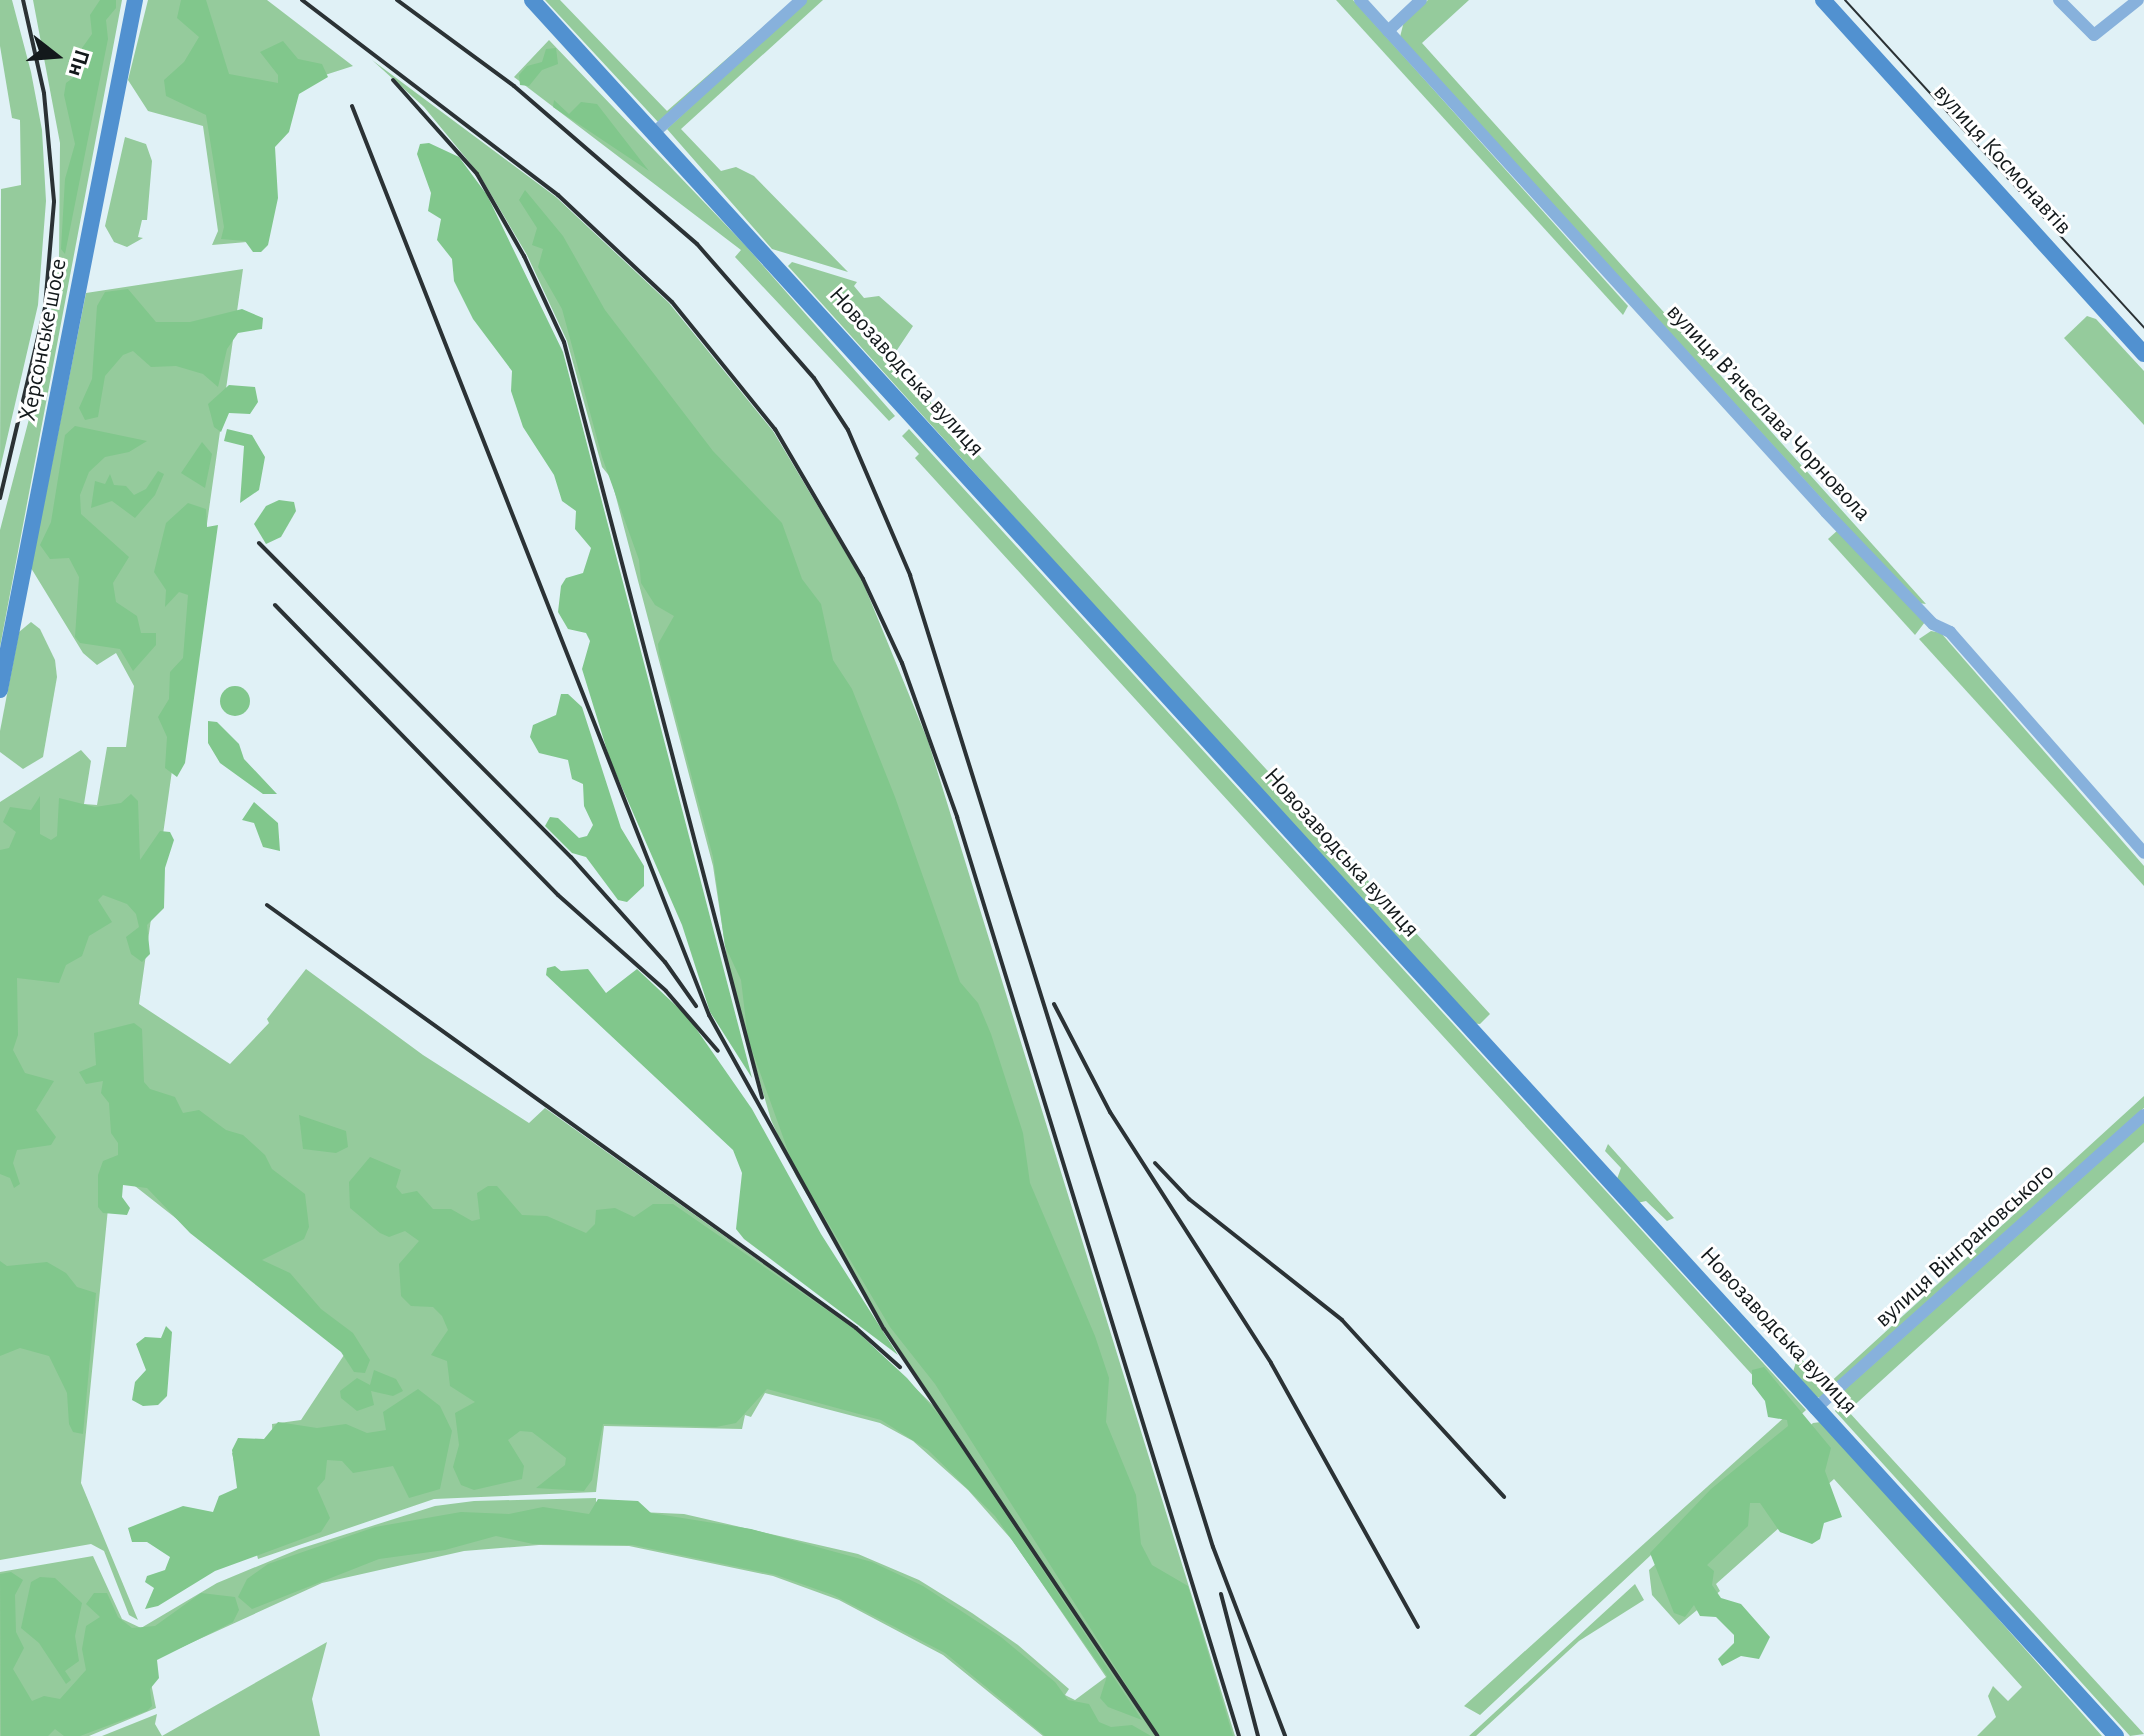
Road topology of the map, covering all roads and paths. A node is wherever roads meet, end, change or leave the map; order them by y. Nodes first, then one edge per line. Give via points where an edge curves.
1 (135, 0) edge
2 (532, 0) edge
3 (801, 0) edge
4 (1360, 0) edge
5 (1421, 0) edge
6 (1823, 0) edge
7 (2059, 0) edge
8 (2138, 0) edge
9 (1388, 31) junction
10 (655, 132) junction
11 (2144, 354) edge
12 (0, 690) edge
13 (2144, 853) edge
14 (2144, 1115) edge
15 (1815, 1409) junction
16 (2116, 1736) edge

1 - 12 street, Херсонське шосе
2 - 10 street, Новозаводська вулиця
3 - 10 street
4 - 9 street, вулиця Вʼячеслава Чорновола
5 - 9 street
6 - 11 street, вулиця Космонавтів
7 - 8 street via 2088,32 2100,34
9 - 13 street, вулиця Вʼячеслава Чорновола via 1826,512 1933,624 1950,632
10 - 15 street, Новозаводська вулиця
14 - 15 street, вулиця Вінграновського
15 - 16 street, Новозаводська вулиця

